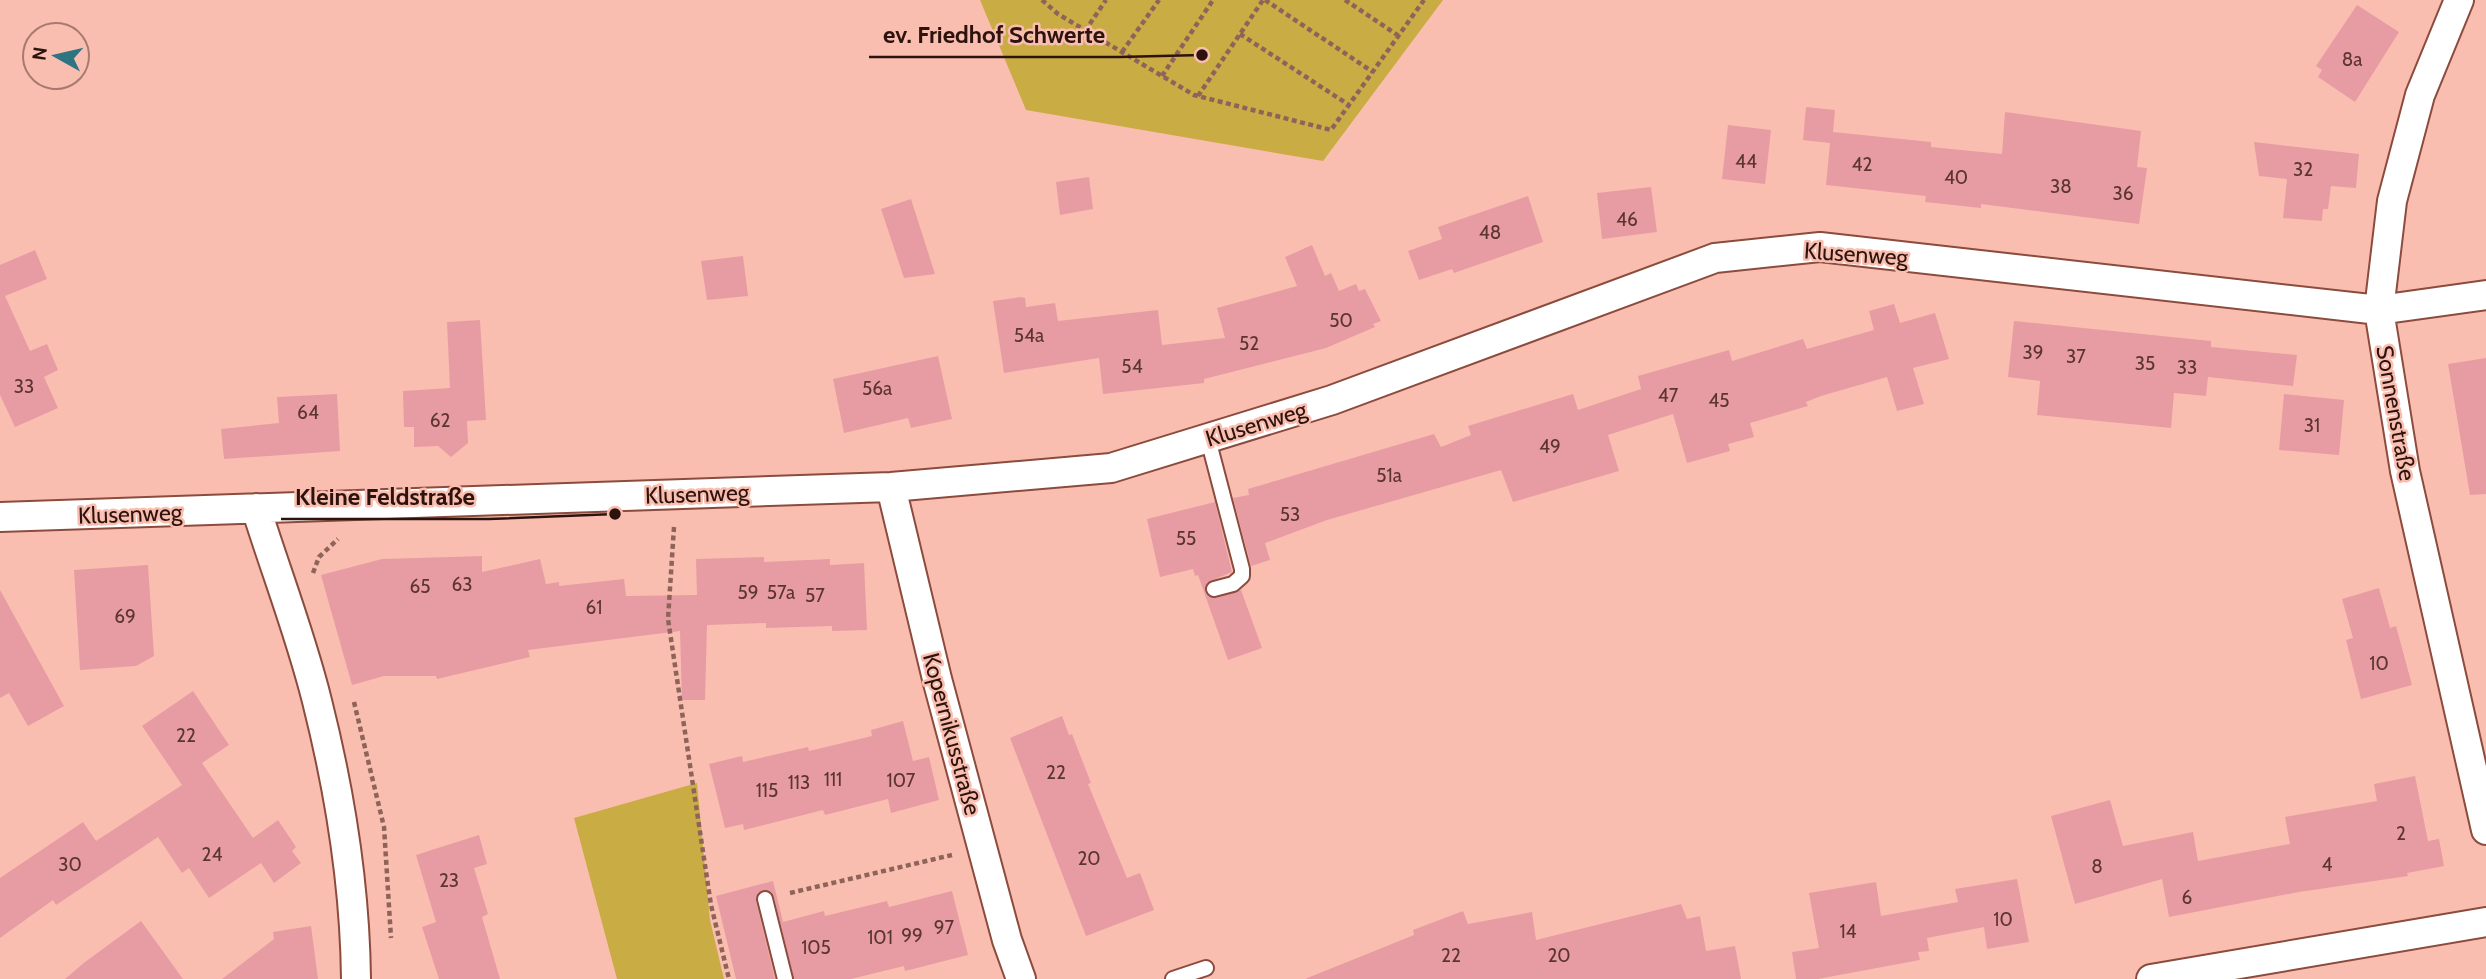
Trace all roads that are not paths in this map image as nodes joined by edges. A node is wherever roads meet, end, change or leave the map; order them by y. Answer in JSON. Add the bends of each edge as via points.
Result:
{"nodes":[{"id":1,"x":2459,"y":0,"type":"edge"},
{"id":2,"x":2486,"y":295,"type":"edge"},
{"id":3,"x":2379,"y":310,"type":"junction"},
{"id":4,"x":1208,"y":439,"type":"junction"},
{"id":5,"x":891,"y":487,"type":"junction"},
{"id":6,"x":258,"y":508,"type":"junction"},
{"id":7,"x":0,"y":517,"type":"edge"},
{"id":8,"x":1214,"y":589,"type":"dead end"},
{"id":9,"x":2486,"y":830,"type":"edge"},
{"id":10,"x":765,"y":899,"type":"road end"},
{"id":11,"x":2486,"y":922,"type":"edge"},
{"id":12,"x":1206,"y":968,"type":"dead end"},
{"id":13,"x":356,"y":979,"type":"edge"},
{"id":14,"x":785,"y":979,"type":"edge"},
{"id":15,"x":1021,"y":979,"type":"edge"},
{"id":16,"x":1174,"y":979,"type":"edge"},
{"id":17,"x":2151,"y":979,"type":"edge"}],
"edges":[{"from":1,"to":3,"type":"street","name":"Sonnenstraße","via":[[2416,108],[2392,201]]},
{"from":2,"to":3,"type":"street","name":"Klusenweg"},
{"from":3,"to":4,"type":"street","name":"Klusenweg","via":[[1820,247],[1715,258],[1332,400]]},
{"from":3,"to":9,"type":"street","name":"Sonnenstraße","via":[[2404,471]]},
{"from":4,"to":5,"type":"street","name":"Klusenweg","via":[[1111,468]]},
{"from":4,"to":8,"type":"lane","via":[[1242,569],[1233,584]]},
{"from":5,"to":6,"type":"street","name":"Klusenweg"},
{"from":5,"to":15,"type":"street","name":"Kopernikusstraße","via":[[982,848]]},
{"from":6,"to":7,"type":"street","name":"Klusenweg"},
{"from":6,"to":13,"type":"street","via":[[317,699],[342,816],[355,925]]},
{"from":10,"to":14,"type":"lane"},
{"from":11,"to":17,"type":"street"},
{"from":12,"to":16,"type":"lane"}]}
